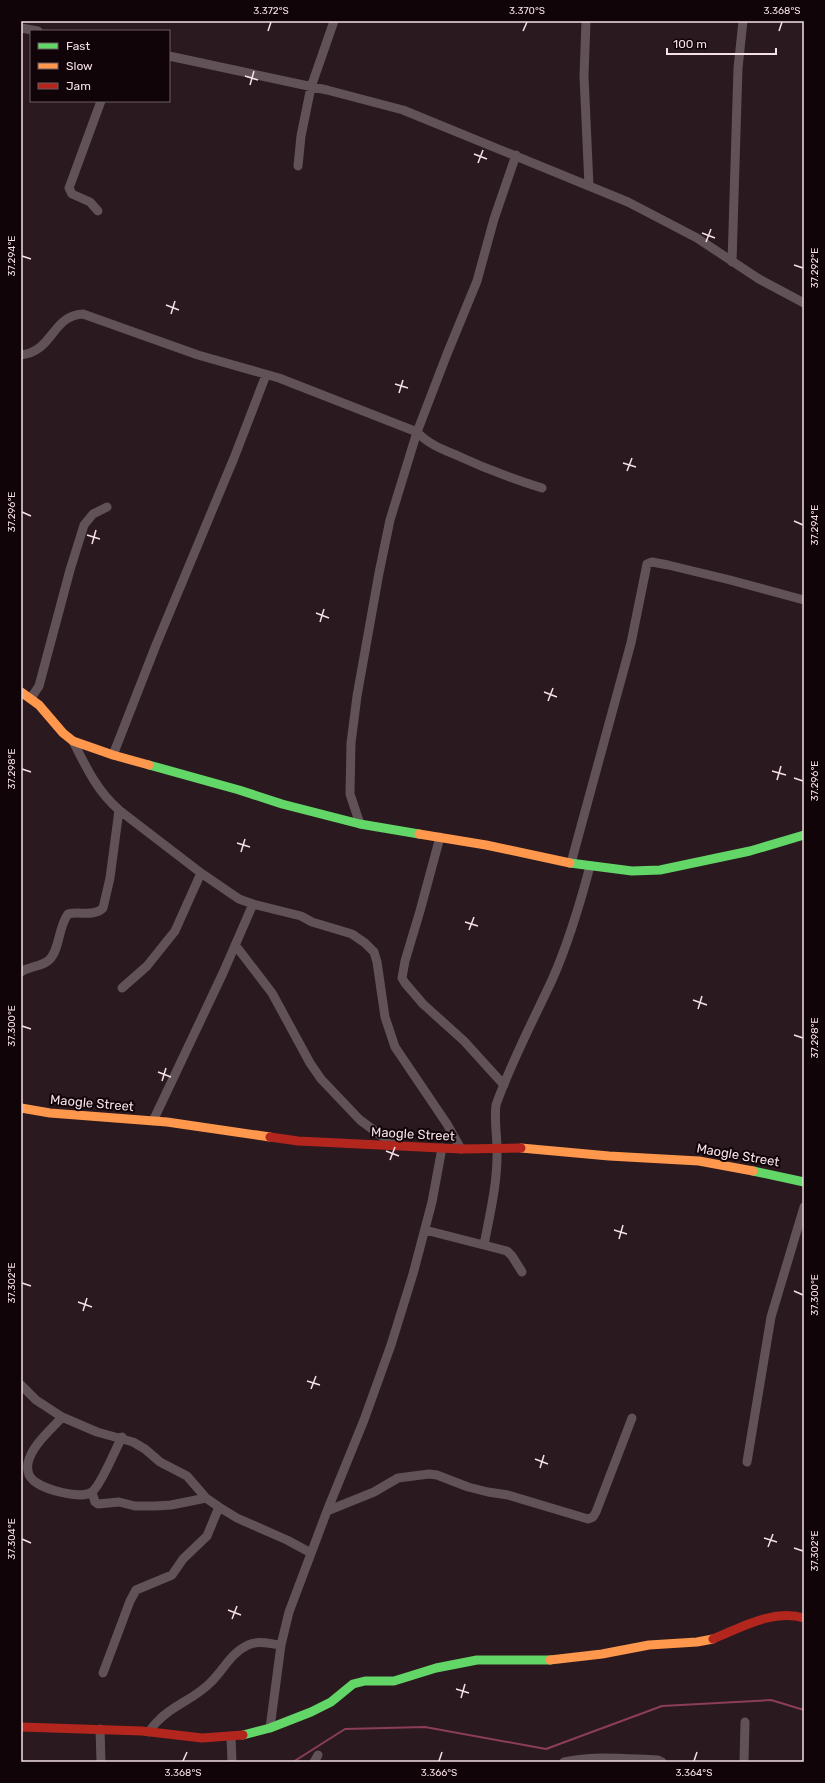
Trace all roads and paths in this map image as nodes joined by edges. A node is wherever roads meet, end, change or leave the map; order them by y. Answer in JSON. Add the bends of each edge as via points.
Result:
{"nodes":[{"id":1,"x":334,"y":21,"type":"edge"},
{"id":2,"x":586,"y":21,"type":"edge"},
{"id":3,"x":743,"y":21,"type":"edge"},
{"id":4,"x":21,"y":28,"type":"edge"},
{"id":5,"x":32,"y":30,"type":"edge"},
{"id":6,"x":170,"y":56,"type":"edge"},
{"id":7,"x":311,"y":87,"type":"junction"},
{"id":8,"x":101,"y":102,"type":"edge"},
{"id":9,"x":516,"y":155,"type":"junction"},
{"id":10,"x":298,"y":166,"type":"dead end"},
{"id":11,"x":589,"y":186,"type":"junction"},
{"id":12,"x":98,"y":210,"type":"dead end"},
{"id":13,"x":732,"y":262,"type":"junction"},
{"id":14,"x":804,"y":303,"type":"edge"},
{"id":15,"x":21,"y":355,"type":"edge"},
{"id":16,"x":266,"y":375,"type":"junction"},
{"id":17,"x":417,"y":432,"type":"junction"},
{"id":18,"x":542,"y":488,"type":"dead end"},
{"id":19,"x":107,"y":507,"type":"dead end"},
{"id":20,"x":804,"y":600,"type":"edge"},
{"id":21,"x":21,"y":692,"type":"edge"},
{"id":22,"x":31,"y":698,"type":"junction"},
{"id":23,"x":73,"y":741,"type":"junction"},
{"id":24,"x":113,"y":755,"type":"junction"},
{"id":25,"x":119,"y":810,"type":"junction"},
{"id":26,"x":360,"y":824,"type":"junction"},
{"id":27,"x":804,"y":835,"type":"edge"},
{"id":28,"x":440,"y":837,"type":"junction"},
{"id":29,"x":571,"y":863,"type":"junction"},
{"id":30,"x":590,"y":866,"type":"junction"},
{"id":31,"x":202,"y":874,"type":"junction"},
{"id":32,"x":253,"y":904,"type":"junction"},
{"id":33,"x":236,"y":946,"type":"junction"},
{"id":34,"x":21,"y":972,"type":"edge"},
{"id":35,"x":122,"y":988,"type":"dead end"},
{"id":36,"x":504,"y":1085,"type":"junction"},
{"id":37,"x":21,"y":1108,"type":"edge"},
{"id":38,"x":153,"y":1121,"type":"junction"},
{"id":39,"x":394,"y":1145,"type":"junction"},
{"id":40,"x":442,"y":1148,"type":"junction"},
{"id":41,"x":461,"y":1149,"type":"junction"},
{"id":42,"x":497,"y":1149,"type":"junction"},
{"id":43,"x":804,"y":1182,"type":"edge"},
{"id":44,"x":804,"y":1206,"type":"edge"},
{"id":45,"x":425,"y":1230,"type":"junction"},
{"id":46,"x":484,"y":1244,"type":"junction"},
{"id":47,"x":522,"y":1272,"type":"dead end"},
{"id":48,"x":21,"y":1385,"type":"edge"},
{"id":49,"x":62,"y":1417,"type":"junction"},
{"id":50,"x":632,"y":1418,"type":"dead end"},
{"id":51,"x":122,"y":1437,"type":"junction"},
{"id":52,"x":747,"y":1462,"type":"dead end"},
{"id":53,"x":92,"y":1492,"type":"junction"},
{"id":54,"x":206,"y":1498,"type":"junction"},
{"id":55,"x":219,"y":1507,"type":"junction"},
{"id":56,"x":327,"y":1511,"type":"junction"},
{"id":57,"x":311,"y":1553,"type":"junction"},
{"id":58,"x":804,"y":1618,"type":"edge"},
{"id":59,"x":281,"y":1645,"type":"junction"},
{"id":60,"x":103,"y":1673,"type":"dead end"},
{"id":61,"x":745,"y":1722,"type":"dead end"},
{"id":62,"x":21,"y":1727,"type":"edge"},
{"id":63,"x":270,"y":1728,"type":"junction"},
{"id":64,"x":100,"y":1729,"type":"junction"},
{"id":65,"x":149,"y":1732,"type":"junction"},
{"id":66,"x":231,"y":1737,"type":"junction"},
{"id":67,"x":101,"y":1762,"type":"edge"},
{"id":68,"x":232,"y":1762,"type":"edge"},
{"id":69,"x":564,"y":1762,"type":"edge"},
{"id":70,"x":662,"y":1762,"type":"edge"},
{"id":71,"x":744,"y":1762,"type":"edge"}],
"edges":[{"from":1,"to":7,"type":"street"},
{"from":2,"to":11,"type":"street","via":[[584,76]]},
{"from":3,"to":13,"type":"street","via":[[738,68]]},
{"from":4,"to":5,"type":"street"},
{"from":6,"to":7,"type":"street"},
{"from":7,"to":9,"type":"street","via":[[403,110]]},
{"from":7,"to":10,"type":"street"},
{"from":8,"to":12,"type":"street","via":[[69,188],[72,194],[90,202]]},
{"from":9,"to":11,"type":"street"},
{"from":9,"to":17,"type":"street","via":[[494,219],[477,282]]},
{"from":11,"to":13,"type":"street","via":[[668,222]]},
{"from":13,"to":14,"type":"street"},
{"from":15,"to":16,"type":"street","via":[[31,354],[41,348],[63,321],[73,315],[83,314],[198,355]]},
{"from":16,"to":17,"type":"street"},
{"from":16,"to":24,"type":"street"},
{"from":17,"to":18,"type":"street","via":[[431,444],[476,464]]},
{"from":17,"to":26,"type":"street","via":[[390,520],[356,696],[351,743],[350,794]]},
{"from":19,"to":22,"type":"street","via":[[93,514],[84,525],[39,686]]},
{"from":20,"to":29,"type":"street","via":[[668,565],[652,562],[647,564],[631,643]]},
{"from":21,"to":22,"type":"street"},
{"from":22,"to":23,"type":"street"},
{"from":23,"to":24,"type":"street"},
{"from":23,"to":25,"type":"street","via":[[96,785],[106,799]]},
{"from":24,"to":26,"type":"street","via":[[301,810]]},
{"from":25,"to":31,"type":"street"},
{"from":25,"to":34,"type":"street","via":[[110,878],[103,908],[96,912],[68,914],[60,929],[53,956],[42,964]]},
{"from":26,"to":28,"type":"street"},
{"from":27,"to":30,"type":"street","via":[[779,844],[660,870],[632,871]]},
{"from":28,"to":29,"type":"street"},
{"from":28,"to":36,"type":"street","via":[[402,978],[423,1004],[464,1041]]},
{"from":29,"to":30,"type":"street"},
{"from":30,"to":36,"type":"street","via":[[552,979]]},
{"from":31,"to":32,"type":"street","via":[[228,892]]},
{"from":31,"to":35,"type":"street","via":[[175,931],[147,966]]},
{"from":32,"to":33,"type":"street"},
{"from":32,"to":41,"type":"street","via":[[300,916],[352,934],[374,952],[385,1017],[395,1047]]},
{"from":33,"to":38,"type":"street"},
{"from":33,"to":39,"type":"street","via":[[272,993],[310,1063],[322,1079],[360,1120]]},
{"from":36,"to":42,"type":"street","via":[[495,1113]]},
{"from":37,"to":38,"type":"street","name":"Maogle Street","via":[[50,1113]]},
{"from":38,"to":39,"type":"street","name":"Maogle Street","via":[[298,1141]]},
{"from":39,"to":40,"type":"street","name":"Maogle Street"},
{"from":40,"to":41,"type":"street","name":"Maogle Street"},
{"from":40,"to":45,"type":"street"},
{"from":41,"to":42,"type":"street","name":"Maogle Street"},
{"from":42,"to":43,"type":"street","name":"Maogle Street","via":[[523,1148],[699,1161]]},
{"from":42,"to":46,"type":"street","via":[[495,1184]]},
{"from":44,"to":52,"type":"street","via":[[771,1317]]},
{"from":45,"to":46,"type":"street"},
{"from":45,"to":56,"type":"street","via":[[372,1398]]},
{"from":46,"to":47,"type":"street","via":[[507,1251]]},
{"from":48,"to":49,"type":"street","via":[[36,1400]]},
{"from":49,"to":51,"type":"street","via":[[97,1432]]},
{"from":49,"to":53,"type":"street","via":[[33,1451],[28,1462],[28,1473],[34,1481],[63,1493]]},
{"from":50,"to":56,"type":"street","via":[[596,1512],[588,1519],[429,1474],[398,1478],[374,1492]]},
{"from":51,"to":53,"type":"street"},
{"from":51,"to":54,"type":"street","via":[[187,1476]]},
{"from":53,"to":54,"type":"street","via":[[98,1504],[119,1502],[144,1507]]},
{"from":54,"to":55,"type":"street"},
{"from":55,"to":57,"type":"street"},
{"from":55,"to":60,"type":"street","via":[[207,1536],[183,1559],[172,1575],[136,1590]]},
{"from":56,"to":57,"type":"street"},
{"from":57,"to":59,"type":"street","via":[[289,1612]]},
{"from":58,"to":63,"type":"street","via":[[771,1617],[713,1639],[697,1642],[649,1645],[542,1661],[487,1659],[436,1668],[394,1681],[364,1681],[353,1684],[331,1702]]},
{"from":59,"to":63,"type":"street"},
{"from":59,"to":65,"type":"street","via":[[256,1643],[238,1650],[211,1682],[194,1697],[165,1714]]},
{"from":61,"to":71,"type":"street"},
{"from":62,"to":64,"type":"street"},
{"from":63,"to":66,"type":"street"},
{"from":64,"to":65,"type":"street"},
{"from":64,"to":67,"type":"street"},
{"from":65,"to":66,"type":"street","via":[[202,1738]]},
{"from":66,"to":68,"type":"street"},
{"from":69,"to":70,"type":"street","via":[[591,1758]]}]}
